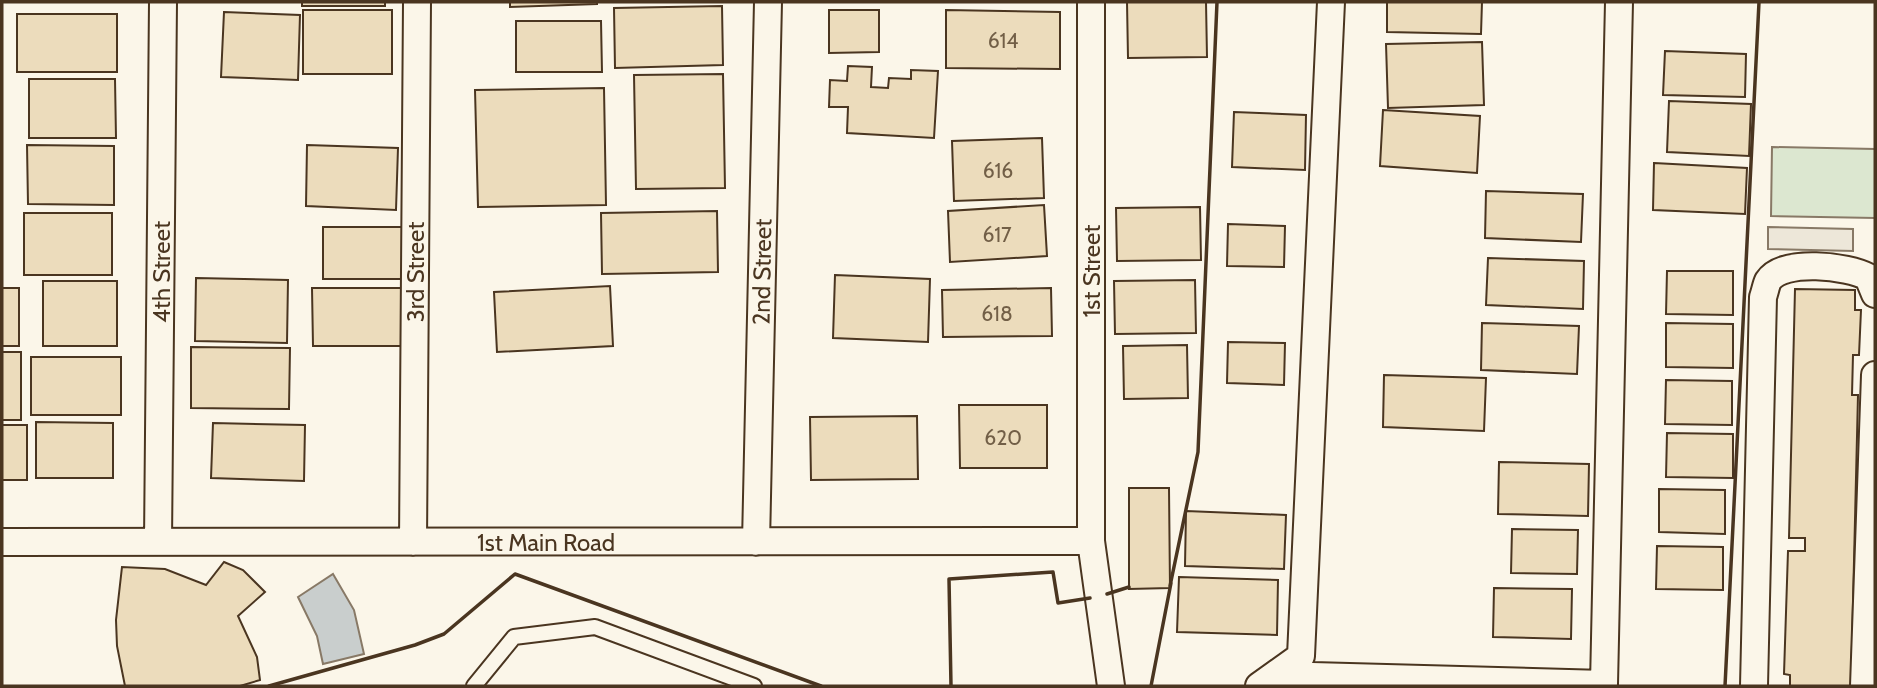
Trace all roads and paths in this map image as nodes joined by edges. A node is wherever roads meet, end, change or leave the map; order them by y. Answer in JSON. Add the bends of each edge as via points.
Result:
{"nodes":[{"id":1,"x":163,"y":2,"type":"edge"},
{"id":2,"x":417,"y":2,"type":"edge"},
{"id":3,"x":768,"y":2,"type":"edge"},
{"id":4,"x":1091,"y":2,"type":"edge"},
{"id":5,"x":1331,"y":2,"type":"edge"},
{"id":6,"x":1619,"y":2,"type":"edge"},
{"id":7,"x":1875,"y":294,"type":"edge"},
{"id":8,"x":1875,"y":375,"type":"edge"},
{"id":9,"x":1875,"y":413,"type":"edge"},
{"id":10,"x":1091,"y":541,"type":"junction"},
{"id":11,"x":2,"y":542,"type":"edge"},
{"id":12,"x":158,"y":542,"type":"junction"},
{"id":13,"x":413,"y":542,"type":"junction"},
{"id":14,"x":756,"y":542,"type":"junction"},
{"id":15,"x":1267,"y":681,"type":"edge"},
{"id":16,"x":474,"y":686,"type":"edge"},
{"id":17,"x":754,"y":686,"type":"edge"},
{"id":18,"x":1111,"y":686,"type":"edge"},
{"id":19,"x":1754,"y":686,"type":"edge"},
{"id":20,"x":1864,"y":686,"type":"edge"}],
"edges":[{"from":1,"to":12,"type":"street","name":"4th Street"},
{"from":2,"to":13,"type":"street","name":"3rd Street"},
{"from":3,"to":14,"type":"street","name":"2nd Street"},
{"from":4,"to":10,"type":"street","name":"1st Street"},
{"from":5,"to":15,"type":"street","via":[[1301,656]]},
{"from":6,"to":15,"type":"street","via":[[1604,684]]},
{"from":7,"to":19,"type":"street","via":[[1868,277],[1853,268],[1788,267],[1769,279],[1763,296]]},
{"from":8,"to":9,"type":"street"},
{"from":9,"to":20,"type":"street"},
{"from":10,"to":14,"type":"street","name":"1st Main Road"},
{"from":10,"to":18,"type":"street","name":"1st Street"},
{"from":11,"to":12,"type":"street","name":"1st Main Road"},
{"from":12,"to":13,"type":"street","name":"1st Main Road"},
{"from":13,"to":14,"type":"street","name":"1st Main Road"},
{"from":16,"to":17,"type":"lane","via":[[514,636],[595,627]]}]}
